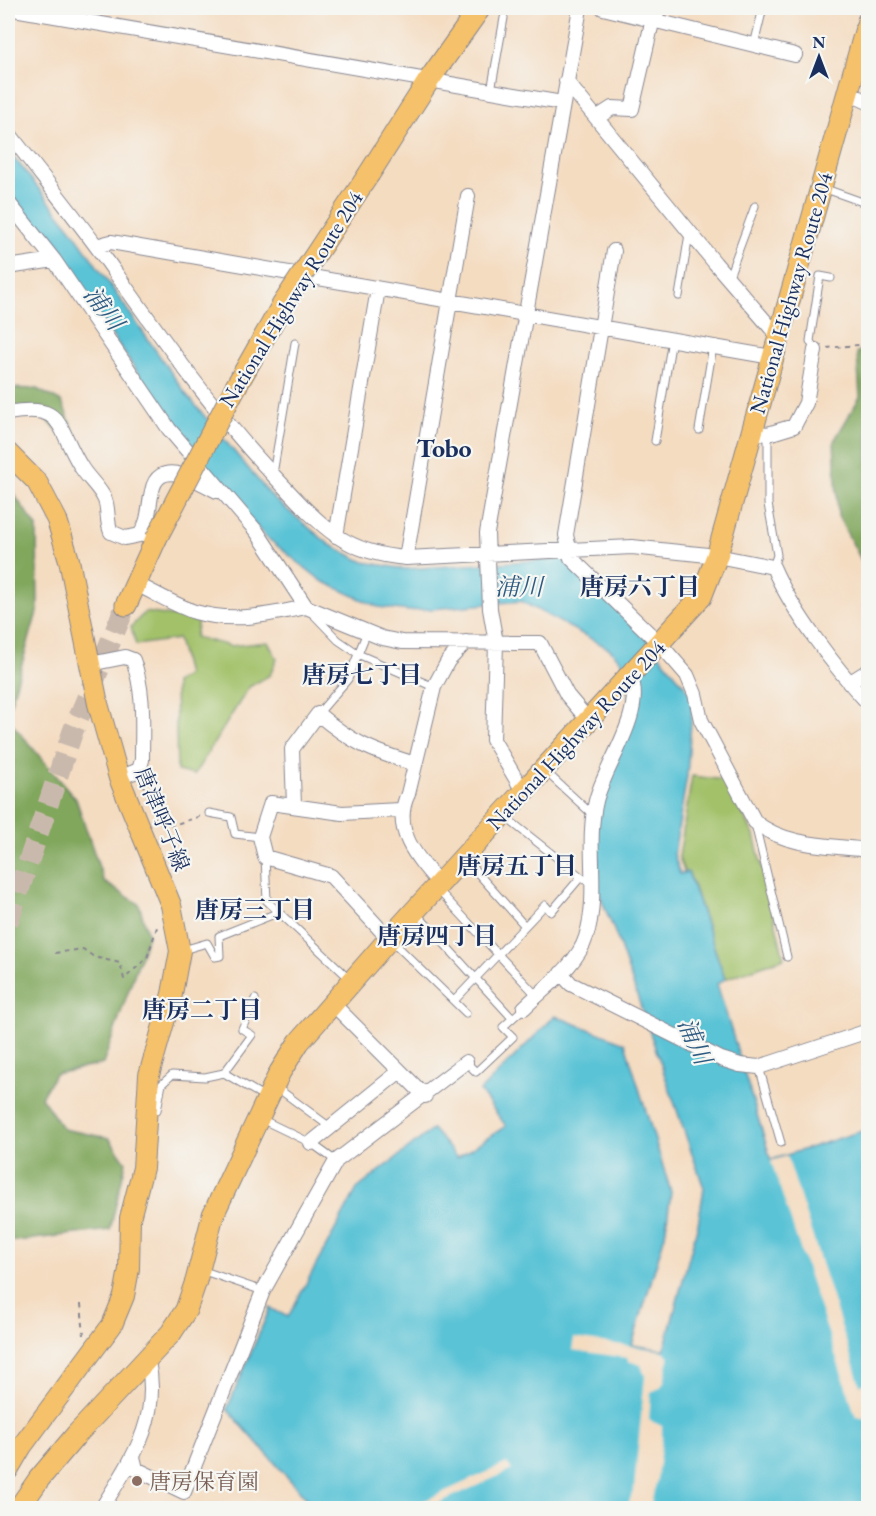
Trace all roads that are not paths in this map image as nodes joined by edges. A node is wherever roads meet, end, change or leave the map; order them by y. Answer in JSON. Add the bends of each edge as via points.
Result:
{"nodes":[{"id":1,"x":8,"y":8,"type":"edge"},
{"id":2,"x":480,"y":8,"type":"edge"},
{"id":3,"x":580,"y":8,"type":"edge"},
{"id":4,"x":603,"y":8,"type":"edge"},
{"id":5,"x":763,"y":8,"type":"edge"},
{"id":6,"x":657,"y":14,"type":"edge"},
{"id":7,"x":504,"y":18,"type":"dead end"},
{"id":8,"x":868,"y":21,"type":"edge"},
{"id":9,"x":754,"y":45,"type":"junction"},
{"id":10,"x":795,"y":55,"type":"dead end"},
{"id":11,"x":429,"y":80,"type":"junction"},
{"id":12,"x":566,"y":81,"type":"junction"},
{"id":13,"x":491,"y":91,"type":"junction"},
{"id":14,"x":848,"y":93,"type":"junction"},
{"id":15,"x":868,"y":102,"type":"edge"},
{"id":16,"x":562,"y":103,"type":"junction"},
{"id":17,"x":598,"y":117,"type":"junction"},
{"id":18,"x":8,"y":132,"type":"edge"},
{"id":19,"x":821,"y":188,"type":"junction"},
{"id":20,"x":468,"y":196,"type":"dead end"},
{"id":21,"x":8,"y":202,"type":"edge"},
{"id":22,"x":868,"y":204,"type":"edge"},
{"id":23,"x":755,"y":206,"type":"dead end"},
{"id":24,"x":689,"y":231,"type":"junction"},
{"id":25,"x":96,"y":246,"type":"junction"},
{"id":26,"x":614,"y":250,"type":"dead end"},
{"id":27,"x":54,"y":261,"type":"junction"},
{"id":28,"x":8,"y":267,"type":"edge"},
{"id":29,"x":831,"y":278,"type":"dead end"},
{"id":30,"x":728,"y":279,"type":"junction"},
{"id":31,"x":378,"y":288,"type":"junction"},
{"id":32,"x":679,"y":296,"type":"dead end"},
{"id":33,"x":449,"y":301,"type":"junction"},
{"id":34,"x":525,"y":314,"type":"junction"},
{"id":35,"x":601,"y":327,"type":"junction"},
{"id":36,"x":778,"y":336,"type":"junction"},
{"id":37,"x":672,"y":339,"type":"junction"},
{"id":38,"x":295,"y":343,"type":"dead end"},
{"id":39,"x":713,"y":346,"type":"junction"},
{"id":40,"x":815,"y":350,"type":"joint"},
{"id":41,"x":772,"y":357,"type":"junction"},
{"id":42,"x":8,"y":413,"type":"edge"},
{"id":43,"x":699,"y":430,"type":"dead end"},
{"id":44,"x":760,"y":433,"type":"junction"},
{"id":45,"x":655,"y":441,"type":"dead end"},
{"id":46,"x":8,"y":453,"type":"edge"},
{"id":47,"x":273,"y":475,"type":"junction"},
{"id":48,"x":222,"y":494,"type":"junction"},
{"id":49,"x":336,"y":536,"type":"junction"},
{"id":50,"x":567,"y":548,"type":"junction"},
{"id":51,"x":486,"y":552,"type":"junction"},
{"id":52,"x":717,"y":556,"type":"junction"},
{"id":53,"x":406,"y":558,"type":"junction"},
{"id":54,"x":773,"y":567,"type":"junction"},
{"id":55,"x":136,"y":584,"type":"junction"},
{"id":56,"x":126,"y":605,"type":"tunnel mouth"},
{"id":57,"x":306,"y":607,"type":"junction"},
{"id":58,"x":367,"y":632,"type":"junction"},
{"id":59,"x":466,"y":642,"type":"junction"},
{"id":60,"x":496,"y":644,"type":"junction"},
{"id":61,"x":660,"y":644,"type":"junction"},
{"id":62,"x":360,"y":655,"type":"junction"},
{"id":63,"x":90,"y":664,"type":"junction"},
{"id":64,"x":868,"y":671,"type":"edge"},
{"id":65,"x":630,"y":676,"type":"junction"},
{"id":66,"x":849,"y":683,"type":"junction"},
{"id":67,"x":434,"y":687,"type":"junction"},
{"id":68,"x":868,"y":703,"type":"edge"},
{"id":69,"x":318,"y":714,"type":"junction"},
{"id":70,"x":589,"y":721,"type":"junction"},
{"id":71,"x":415,"y":764,"type":"junction"},
{"id":72,"x":544,"y":769,"type":"junction"},
{"id":73,"x":119,"y":778,"type":"junction"},
{"id":74,"x":523,"y":791,"type":"junction"},
{"id":75,"x":294,"y":805,"type":"junction"},
{"id":76,"x":400,"y":810,"type":"junction"},
{"id":77,"x":209,"y":813,"type":"road end"},
{"id":78,"x":502,"y":814,"type":"junction"},
{"id":79,"x":594,"y":816,"type":"junction"},
{"id":80,"x":754,"y":822,"type":"junction"},
{"id":81,"x":260,"y":837,"type":"junction"},
{"id":82,"x":868,"y":850,"type":"edge"},
{"id":83,"x":265,"y":857,"type":"junction"},
{"id":84,"x":464,"y":857,"type":"junction"},
{"id":85,"x":587,"y":881,"type":"junction"},
{"id":86,"x":440,"y":883,"type":"junction"},
{"id":87,"x":414,"y":911,"type":"junction"},
{"id":88,"x":277,"y":913,"type":"junction"},
{"id":89,"x":525,"y":926,"type":"junction"},
{"id":90,"x":389,"y":939,"type":"junction"},
{"id":91,"x":180,"y":951,"type":"junction"},
{"id":92,"x":498,"y":954,"type":"junction"},
{"id":93,"x":787,"y":957,"type":"dead end"},
{"id":94,"x":561,"y":973,"type":"junction"},
{"id":95,"x":475,"y":978,"type":"junction"},
{"id":96,"x":353,"y":981,"type":"junction"},
{"id":97,"x":537,"y":996,"type":"junction"},
{"id":98,"x":255,"y":999,"type":"dead end"},
{"id":99,"x":453,"y":1001,"type":"junction"},
{"id":100,"x":333,"y":1004,"type":"junction"},
{"id":101,"x":524,"y":1008,"type":"joint"},
{"id":102,"x":466,"y":1013,"type":"dead end"},
{"id":103,"x":512,"y":1018,"type":"junction"},
{"id":104,"x":868,"y":1031,"type":"edge"},
{"id":105,"x":466,"y":1062,"type":"joint"},
{"id":106,"x":759,"y":1067,"type":"junction"},
{"id":107,"x":400,"y":1071,"type":"junction"},
{"id":108,"x":224,"y":1072,"type":"junction"},
{"id":109,"x":425,"y":1096,"type":"junction"},
{"id":110,"x":267,"y":1101,"type":"junction"},
{"id":111,"x":147,"y":1113,"type":"junction"},
{"id":112,"x":330,"y":1127,"type":"junction"},
{"id":113,"x":311,"y":1143,"type":"junction"},
{"id":114,"x":782,"y":1143,"type":"dead end"},
{"id":115,"x":336,"y":1161,"type":"junction"},
{"id":116,"x":199,"y":1269,"type":"junction"},
{"id":117,"x":263,"y":1291,"type":"junction"},
{"id":118,"x":148,"y":1361,"type":"junction"},
{"id":119,"x":133,"y":1457,"type":"junction"},
{"id":120,"x":8,"y":1470,"type":"edge"},
{"id":121,"x":19,"y":1509,"type":"edge"},
{"id":122,"x":102,"y":1509,"type":"edge"}],
"edges":[{"from":1,"to":11,"type":"street"},
{"from":2,"to":11,"type":"highway","name":"National Highway Route 204"},
{"from":3,"to":12,"type":"street"},
{"from":4,"to":6,"type":"street"},
{"from":5,"to":9,"type":"lane"},
{"from":6,"to":9,"type":"street"},
{"from":6,"to":17,"type":"street","via":[[632,109],[612,108]]},
{"from":7,"to":13,"type":"lane"},
{"from":8,"to":14,"type":"highway","name":"National Highway Route 204"},
{"from":9,"to":10,"type":"street"},
{"from":11,"to":13,"type":"street"},
{"from":11,"to":55,"type":"highway","name":"National Highway Route 204","bridge":true,"via":[[283,304],[234,390]]},
{"from":12,"to":16,"type":"street"},
{"from":12,"to":17,"type":"street"},
{"from":13,"to":16,"type":"street"},
{"from":14,"to":15,"type":"street"},
{"from":14,"to":19,"type":"highway","name":"National Highway Route 204"},
{"from":16,"to":34,"type":"street"},
{"from":17,"to":24,"type":"street"},
{"from":18,"to":25,"type":"street"},
{"from":19,"to":22,"type":"lane"},
{"from":19,"to":36,"type":"highway","name":"National Highway Route 204"},
{"from":20,"to":33,"type":"street"},
{"from":21,"to":27,"type":"street"},
{"from":23,"to":30,"type":"lane"},
{"from":24,"to":30,"type":"street"},
{"from":24,"to":32,"type":"lane"},
{"from":25,"to":31,"type":"street","via":[[111,242]]},
{"from":25,"to":47,"type":"street","via":[[194,384]]},
{"from":26,"to":35,"type":"street"},
{"from":27,"to":28,"type":"street"},
{"from":27,"to":48,"type":"street","via":[[169,429]]},
{"from":29,"to":40,"type":"lane","via":[[820,276],[810,341]]},
{"from":30,"to":36,"type":"street"},
{"from":31,"to":33,"type":"street"},
{"from":31,"to":49,"type":"street"},
{"from":33,"to":34,"type":"street"},
{"from":33,"to":53,"type":"street"},
{"from":34,"to":35,"type":"street"},
{"from":34,"to":51,"type":"street"},
{"from":35,"to":37,"type":"street"},
{"from":35,"to":50,"type":"street"},
{"from":36,"to":41,"type":"highway","name":"National Highway Route 204"},
{"from":37,"to":39,"type":"street"},
{"from":37,"to":45,"type":"lane"},
{"from":38,"to":47,"type":"lane"},
{"from":39,"to":41,"type":"street"},
{"from":39,"to":43,"type":"lane"},
{"from":40,"to":44,"type":"street","via":[[806,403],[794,426]]},
{"from":41,"to":44,"type":"highway","name":"National Highway Route 204"},
{"from":42,"to":48,"type":"street","via":[[40,410],[60,424],[80,466],[105,500],[111,532],[125,538],[140,535],[148,522],[152,488],[162,476],[178,472]]},
{"from":44,"to":52,"type":"highway","name":"National Highway Route 204"},
{"from":44,"to":54,"type":"lane","via":[[777,555]]},
{"from":46,"to":63,"type":"main road","name":"唐津呼子線","via":[[37,482],[57,520]]},
{"from":47,"to":49,"type":"street"},
{"from":48,"to":57,"type":"street","via":[[257,532]]},
{"from":49,"to":53,"type":"street","via":[[357,548]]},
{"from":50,"to":51,"type":"street"},
{"from":50,"to":52,"type":"street","via":[[632,547]]},
{"from":50,"to":61,"type":"street","via":[[571,558]]},
{"from":51,"to":53,"type":"street"},
{"from":51,"to":60,"type":"street"},
{"from":52,"to":54,"type":"street"},
{"from":52,"to":61,"type":"highway","name":"National Highway Route 204","via":[[701,597]]},
{"from":54,"to":66,"type":"street"},
{"from":55,"to":56,"type":"highway","name":"National Highway Route 204"},
{"from":55,"to":57,"type":"street","via":[[193,611],[219,617],[260,617]]},
{"from":57,"to":58,"type":"street"},
{"from":57,"to":62,"type":"lane","via":[[338,640]]},
{"from":58,"to":59,"type":"street","via":[[402,642]]},
{"from":58,"to":62,"type":"lane"},
{"from":59,"to":60,"type":"street"},
{"from":59,"to":67,"type":"street","via":[[448,661]]},
{"from":60,"to":70,"type":"street","via":[[540,643],[567,694]]},
{"from":60,"to":74,"type":"street","via":[[493,740]]},
{"from":61,"to":65,"type":"highway","name":"National Highway Route 204"},
{"from":61,"to":80,"type":"street","via":[[687,675],[700,720]]},
{"from":62,"to":67,"type":"lane"},
{"from":62,"to":69,"type":"lane","via":[[348,679]]},
{"from":63,"to":73,"type":"main road","name":"唐津呼子線"},
{"from":63,"to":73,"type":"street","via":[[125,657],[133,660],[142,695],[142,760],[139,770]]},
{"from":64,"to":66,"type":"street"},
{"from":65,"to":70,"type":"highway","name":"National Highway Route 204"},
{"from":65,"to":79,"type":"street","via":[[634,683],[630,718],[596,800]]},
{"from":66,"to":68,"type":"street"},
{"from":67,"to":71,"type":"street"},
{"from":69,"to":71,"type":"street","via":[[344,736],[368,749]]},
{"from":69,"to":75,"type":"street","via":[[292,749]]},
{"from":70,"to":72,"type":"highway","name":"National Highway Route 204"},
{"from":71,"to":76,"type":"street"},
{"from":72,"to":74,"type":"highway","name":"National Highway Route 204"},
{"from":72,"to":79,"type":"lane"},
{"from":73,"to":91,"type":"main road","name":"唐津呼子線","via":[[171,905]]},
{"from":74,"to":78,"type":"highway","name":"National Highway Route 204"},
{"from":75,"to":76,"type":"street","via":[[342,813]]},
{"from":75,"to":81,"type":"street","via":[[271,803]]},
{"from":76,"to":86,"type":"street","via":[[406,838]]},
{"from":77,"to":81,"type":"lane","via":[[231,817],[235,834]]},
{"from":78,"to":84,"type":"highway","name":"National Highway Route 204"},
{"from":78,"to":85,"type":"lane"},
{"from":79,"to":85,"type":"street"},
{"from":80,"to":82,"type":"street","via":[[789,841]]},
{"from":80,"to":93,"type":"lane"},
{"from":81,"to":83,"type":"street"},
{"from":83,"to":88,"type":"lane","via":[[267,901]]},
{"from":83,"to":90,"type":"street","via":[[331,876]]},
{"from":84,"to":86,"type":"highway","name":"National Highway Route 204"},
{"from":84,"to":89,"type":"lane"},
{"from":85,"to":89,"type":"lane","via":[[551,912],[544,905]]},
{"from":85,"to":94,"type":"street","via":[[592,911],[586,937],[578,956]]},
{"from":86,"to":87,"type":"highway","name":"National Highway Route 204"},
{"from":86,"to":92,"type":"lane","via":[[441,893]]},
{"from":87,"to":90,"type":"highway","name":"National Highway Route 204"},
{"from":87,"to":95,"type":"lane"},
{"from":88,"to":91,"type":"lane","via":[[219,936],[220,956],[215,957],[207,943]]},
{"from":88,"to":96,"type":"lane"},
{"from":89,"to":92,"type":"lane"},
{"from":90,"to":96,"type":"highway","name":"National Highway Route 204"},
{"from":90,"to":99,"type":"lane"},
{"from":91,"to":111,"type":"main road","name":"唐津呼子線","via":[[149,1075]]},
{"from":92,"to":95,"type":"lane"},
{"from":92,"to":97,"type":"lane"},
{"from":94,"to":97,"type":"street"},
{"from":94,"to":106,"type":"street","via":[[571,984],[721,1059]]},
{"from":95,"to":99,"type":"lane"},
{"from":95,"to":103,"type":"lane"},
{"from":96,"to":100,"type":"highway","name":"National Highway Route 204"},
{"from":97,"to":101,"type":"street"},
{"from":98,"to":108,"type":"lane","via":[[242,1029],[252,1035]]},
{"from":99,"to":102,"type":"lane"},
{"from":100,"to":107,"type":"street"},
{"from":100,"to":110,"type":"highway","name":"National Highway Route 204","via":[[287,1058]]},
{"from":101,"to":103,"type":"lane"},
{"from":103,"to":105,"type":"lane","via":[[503,1027],[513,1037],[476,1072]]},
{"from":104,"to":106,"type":"street"},
{"from":105,"to":109,"type":"street"},
{"from":106,"to":114,"type":"lane"},
{"from":107,"to":109,"type":"street"},
{"from":107,"to":112,"type":"street"},
{"from":108,"to":110,"type":"lane"},
{"from":108,"to":111,"type":"lane","via":[[205,1077],[172,1075],[162,1084],[157,1110]]},
{"from":109,"to":115,"type":"street"},
{"from":110,"to":112,"type":"lane"},
{"from":110,"to":113,"type":"lane"},
{"from":110,"to":116,"type":"highway","name":"National Highway Route 204","via":[[213,1215]]},
{"from":111,"to":120,"type":"main road","name":"唐津呼子線","via":[[143,1168],[130,1218],[124,1296],[112,1325]]},
{"from":112,"to":113,"type":"street"},
{"from":113,"to":115,"type":"lane"},
{"from":115,"to":117,"type":"street"},
{"from":116,"to":117,"type":"lane"},
{"from":116,"to":118,"type":"highway","name":"National Highway Route 204","via":[[186,1310]]},
{"from":117,"to":119,"type":"street","via":[[184,1492],[136,1469]]},
{"from":118,"to":119,"type":"street","via":[[151,1376],[146,1430]]},
{"from":118,"to":121,"type":"highway","name":"National Highway Route 204","via":[[77,1434]]},
{"from":119,"to":122,"type":"street"}]}
